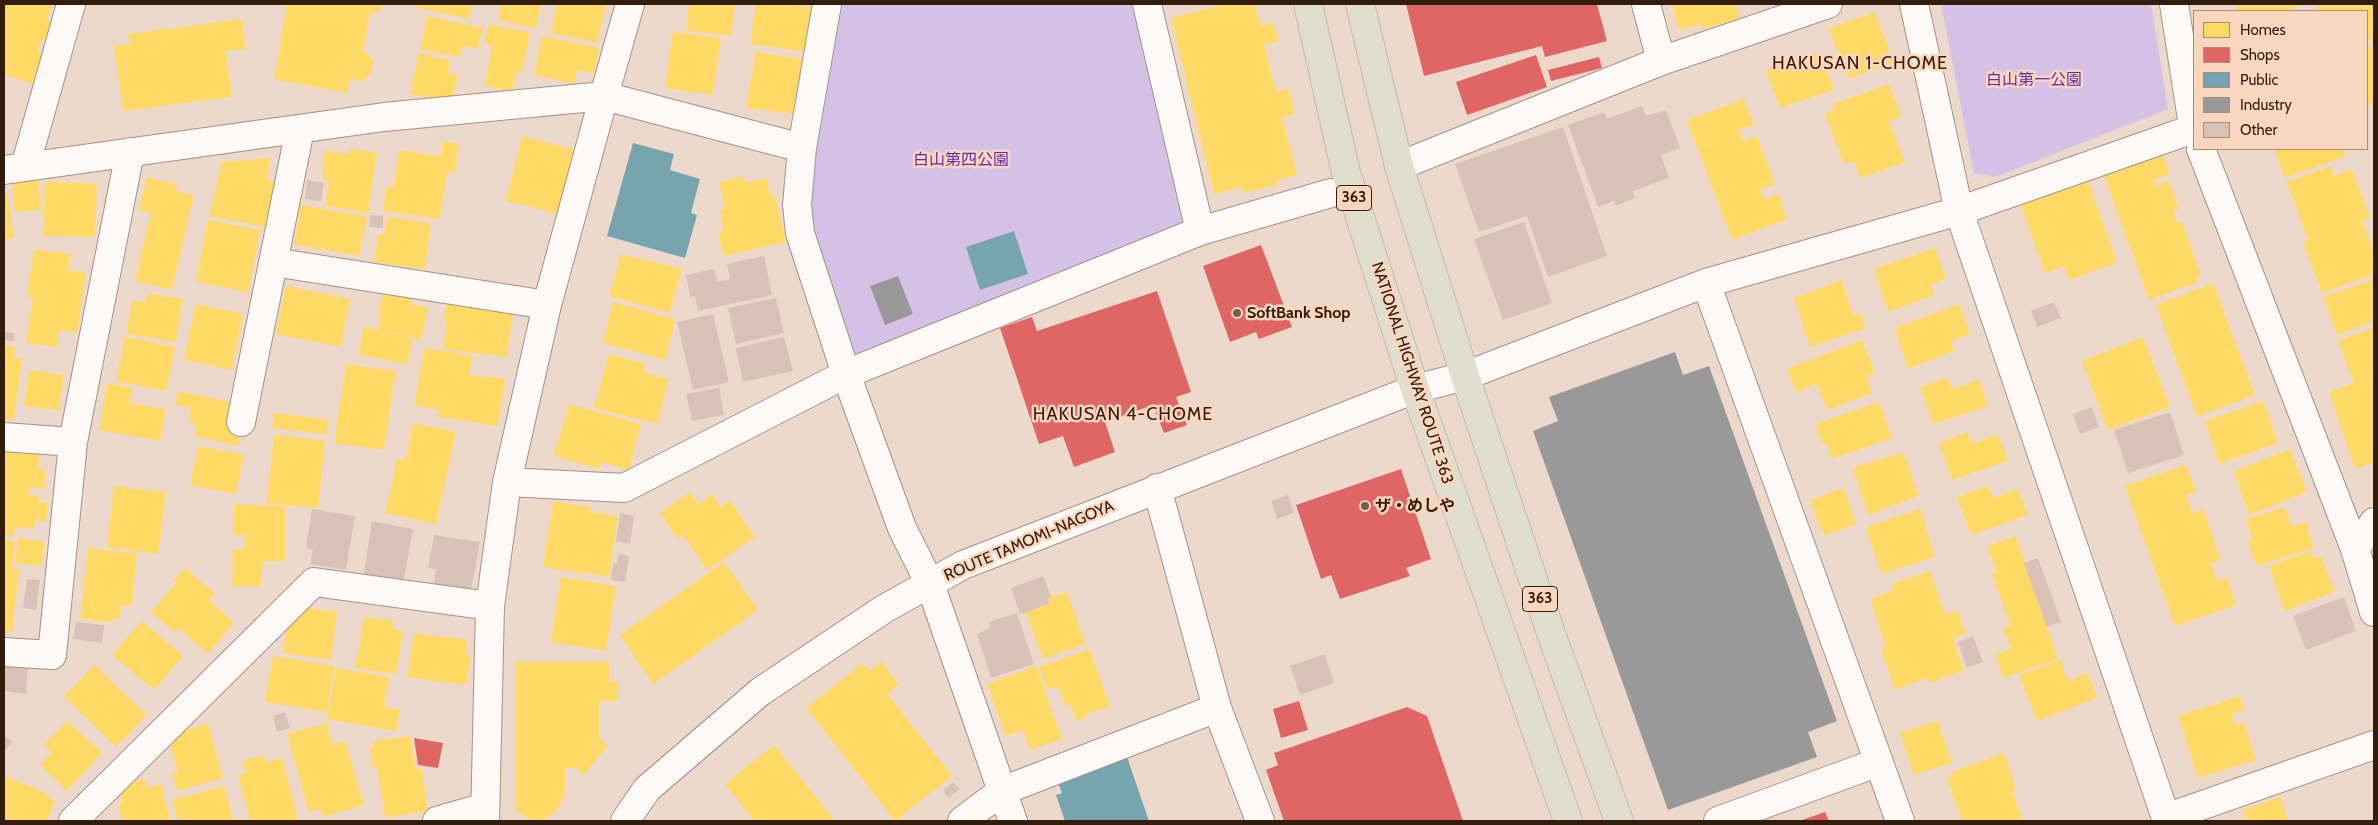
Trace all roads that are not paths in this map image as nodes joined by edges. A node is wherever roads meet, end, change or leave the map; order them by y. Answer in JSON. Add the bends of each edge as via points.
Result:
{"nodes":[{"id":1,"x":71,"y":4,"type":"edge"},
{"id":2,"x":630,"y":4,"type":"edge"},
{"id":3,"x":827,"y":4,"type":"edge"},
{"id":4,"x":1147,"y":4,"type":"edge"},
{"id":5,"x":1308,"y":4,"type":"edge"},
{"id":6,"x":1360,"y":4,"type":"edge"},
{"id":7,"x":1646,"y":4,"type":"edge"},
{"id":8,"x":1828,"y":4,"type":"edge"},
{"id":9,"x":1914,"y":4,"type":"edge"},
{"id":10,"x":2174,"y":4,"type":"edge"},
{"id":11,"x":1661,"y":61,"type":"junction"},
{"id":12,"x":604,"y":96,"type":"junction"},
{"id":13,"x":2193,"y":119,"type":"edge"},
{"id":14,"x":300,"y":129,"type":"junction"},
{"id":15,"x":2193,"y":138,"type":"edge"},
{"id":16,"x":802,"y":148,"type":"junction"},
{"id":17,"x":2201,"y":150,"type":"edge"},
{"id":18,"x":130,"y":152,"type":"junction"},
{"id":19,"x":1399,"y":166,"type":"junction"},
{"id":20,"x":14,"y":168,"type":"edge"},
{"id":21,"x":1331,"y":193,"type":"dead end"},
{"id":22,"x":1959,"y":211,"type":"junction"},
{"id":23,"x":1200,"y":231,"type":"junction"},
{"id":24,"x":273,"y":262,"type":"junction"},
{"id":25,"x":1706,"y":284,"type":"junction"},
{"id":26,"x":547,"y":305,"type":"junction"},
{"id":27,"x":846,"y":374,"type":"junction"},
{"id":28,"x":1465,"y":376,"type":"junction"},
{"id":29,"x":1415,"y":389,"type":"junction"},
{"id":30,"x":240,"y":422,"type":"dead end"},
{"id":31,"x":4,"y":437,"type":"edge"},
{"id":32,"x":73,"y":442,"type":"junction"},
{"id":33,"x":507,"y":482,"type":"junction"},
{"id":34,"x":1157,"y":488,"type":"junction"},
{"id":35,"x":2374,"y":522,"type":"edge"},
{"id":36,"x":2355,"y":549,"type":"junction"},
{"id":37,"x":930,"y":584,"type":"junction"},
{"id":38,"x":490,"y":606,"type":"junction"},
{"id":39,"x":2374,"y":612,"type":"edge"},
{"id":40,"x":4,"y":652,"type":"edge"},
{"id":41,"x":1218,"y":708,"type":"junction"},
{"id":42,"x":2374,"y":745,"type":"edge"},
{"id":43,"x":1879,"y":762,"type":"junction"},
{"id":44,"x":1002,"y":791,"type":"junction"},
{"id":45,"x":485,"y":814,"type":"edge"},
{"id":46,"x":2166,"y":820,"type":"edge"},
{"id":47,"x":73,"y":821,"type":"edge"},
{"id":48,"x":437,"y":821,"type":"edge"},
{"id":49,"x":625,"y":821,"type":"edge"},
{"id":50,"x":962,"y":821,"type":"edge"},
{"id":51,"x":1013,"y":821,"type":"edge"},
{"id":52,"x":1260,"y":821,"type":"edge"},
{"id":53,"x":1568,"y":821,"type":"edge"},
{"id":54,"x":1618,"y":821,"type":"edge"},
{"id":55,"x":1718,"y":821,"type":"edge"},
{"id":56,"x":1900,"y":821,"type":"edge"}],
"edges":[{"from":1,"to":20,"type":"street"},
{"from":2,"to":12,"type":"street"},
{"from":3,"to":16,"type":"street"},
{"from":4,"to":23,"type":"street"},
{"from":5,"to":29,"type":"highway","name":"NATIONAL HIGHWAY ROUTE 363","number":"363","via":[[1346,173]]},
{"from":6,"to":19,"type":"highway","number":"363"},
{"from":7,"to":11,"type":"street"},
{"from":8,"to":11,"type":"street"},
{"from":9,"to":22,"type":"street"},
{"from":10,"to":13,"type":"street"},
{"from":11,"to":19,"type":"street"},
{"from":12,"to":14,"type":"street"},
{"from":12,"to":16,"type":"street"},
{"from":12,"to":26,"type":"street"},
{"from":14,"to":18,"type":"street"},
{"from":14,"to":24,"type":"street"},
{"from":15,"to":22,"type":"street","name":"ROUTE TAMOMI-NAGOYA"},
{"from":16,"to":27,"type":"street","via":[[796,205],[800,234]]},
{"from":17,"to":36,"type":"street"},
{"from":18,"to":20,"type":"street"},
{"from":18,"to":32,"type":"street"},
{"from":19,"to":28,"type":"highway","number":"363"},
{"from":21,"to":23,"type":"street"},
{"from":22,"to":25,"type":"street","name":"ROUTE TAMOMI-NAGOYA"},
{"from":22,"to":46,"type":"street"},
{"from":23,"to":27,"type":"street"},
{"from":24,"to":26,"type":"street"},
{"from":24,"to":30,"type":"street"},
{"from":25,"to":28,"type":"street","name":"ROUTE TAMOMI-NAGOYA"},
{"from":25,"to":43,"type":"street"},
{"from":26,"to":33,"type":"street"},
{"from":27,"to":33,"type":"street","via":[[624,488]]},
{"from":27,"to":37,"type":"street","via":[[902,528]]},
{"from":28,"to":29,"type":"street","name":"ROUTE TAMOMI-NAGOYA"},
{"from":28,"to":54,"type":"highway","number":"363"},
{"from":29,"to":34,"type":"street","name":"ROUTE TAMOMI-NAGOYA"},
{"from":29,"to":53,"type":"highway","name":"NATIONAL HIGHWAY ROUTE 363","number":"363"},
{"from":31,"to":32,"type":"street"},
{"from":32,"to":40,"type":"street","via":[[52,654]]},
{"from":33,"to":38,"type":"street"},
{"from":34,"to":37,"type":"street","name":"ROUTE TAMOMI-NAGOYA","via":[[963,565]]},
{"from":34,"to":41,"type":"street"},
{"from":35,"to":36,"type":"street"},
{"from":36,"to":39,"type":"street"},
{"from":37,"to":44,"type":"street"},
{"from":37,"to":49,"type":"street","name":"ROUTE TAMOMI-NAGOYA","via":[[884,609],[760,692],[647,789]]},
{"from":38,"to":45,"type":"street"},
{"from":38,"to":47,"type":"street","via":[[314,582]]},
{"from":41,"to":44,"type":"street"},
{"from":41,"to":52,"type":"street"},
{"from":42,"to":46,"type":"street"},
{"from":43,"to":55,"type":"street"},
{"from":43,"to":56,"type":"street"},
{"from":44,"to":50,"type":"street"},
{"from":44,"to":51,"type":"street"},
{"from":45,"to":48,"type":"street"}]}
